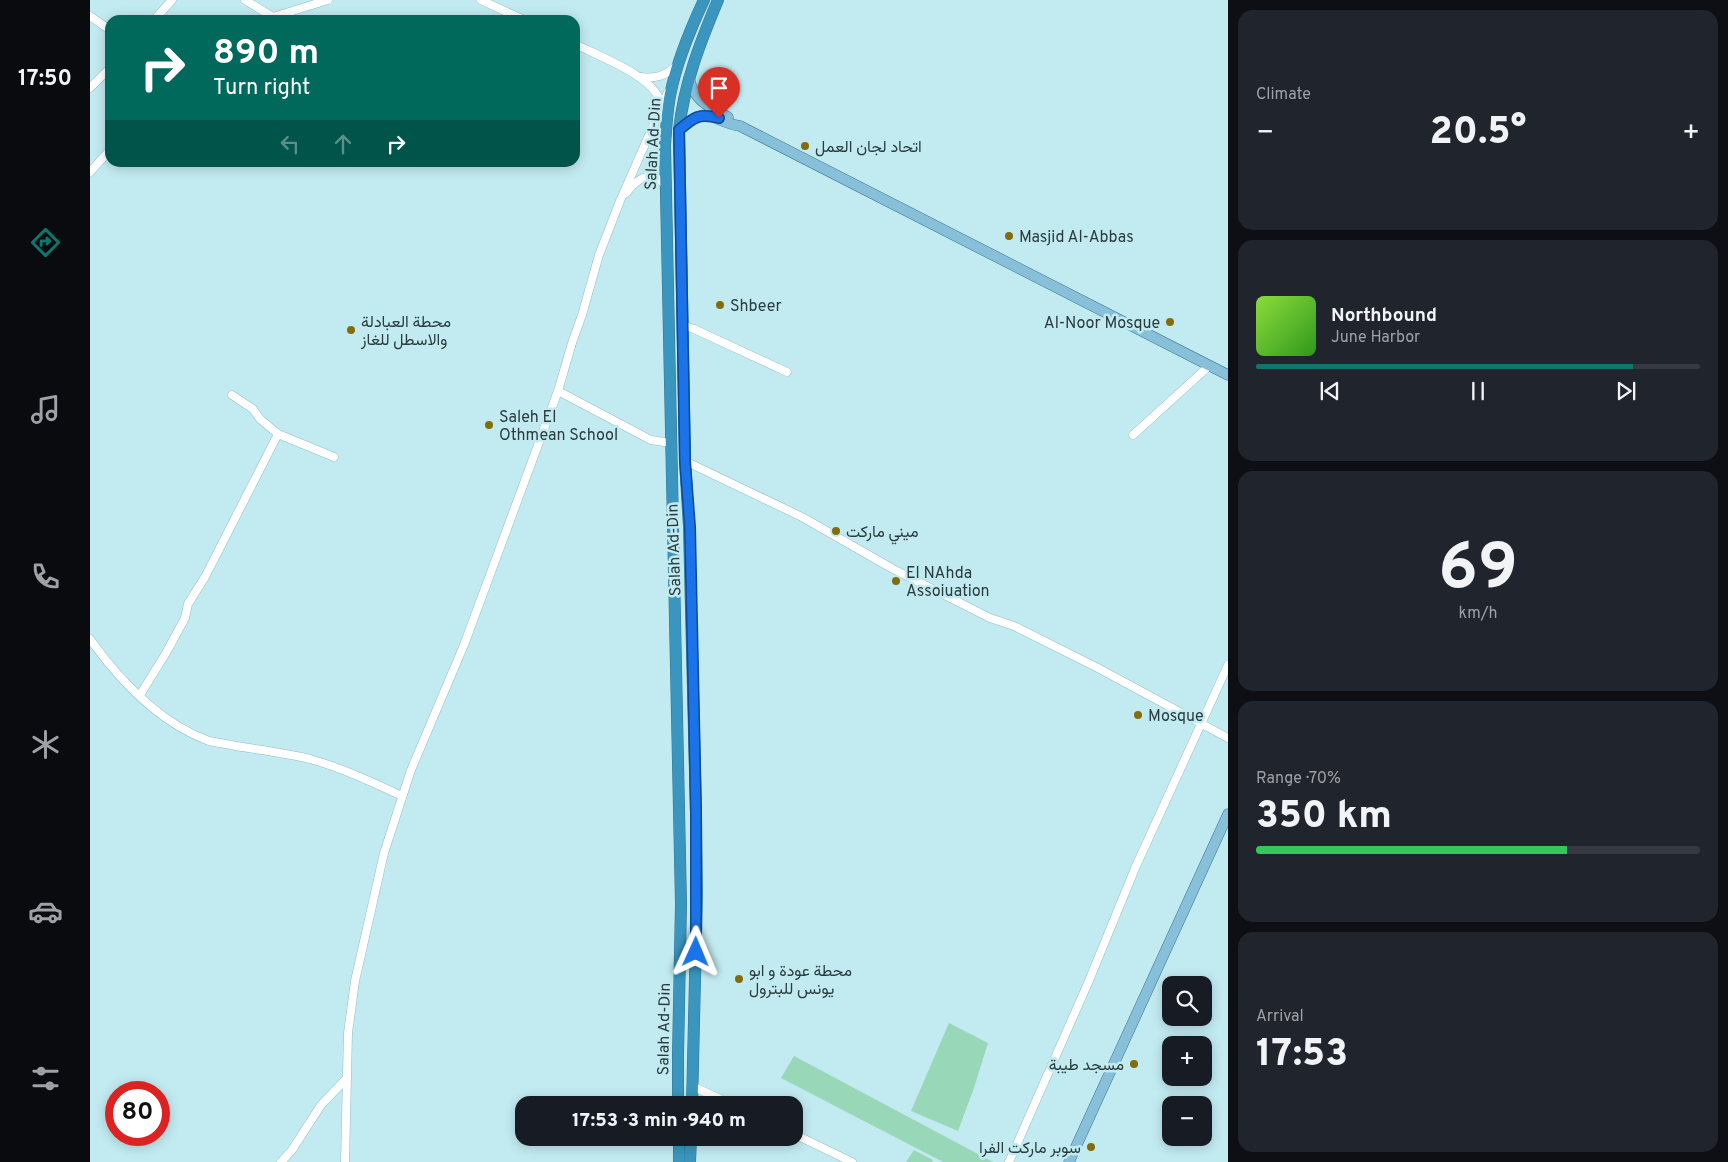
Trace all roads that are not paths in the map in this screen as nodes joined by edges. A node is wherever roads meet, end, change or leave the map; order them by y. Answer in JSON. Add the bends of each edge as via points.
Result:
{"nodes":[{"id":1,"x":172,"y":0,"type":"edge"},
{"id":2,"x":246,"y":0,"type":"edge"},
{"id":3,"x":328,"y":0,"type":"edge"},
{"id":4,"x":481,"y":0,"type":"edge"},
{"id":5,"x":704,"y":0,"type":"edge"},
{"id":6,"x":718,"y":0,"type":"edge"},
{"id":7,"x":158,"y":15,"type":"edge"},
{"id":8,"x":266,"y":15,"type":"edge"},
{"id":9,"x":280,"y":15,"type":"edge"},
{"id":10,"x":513,"y":15,"type":"edge"},
{"id":11,"x":90,"y":16,"type":"edge"},
{"id":12,"x":105,"y":26,"type":"edge"},
{"id":13,"x":580,"y":47,"type":"edge"},
{"id":14,"x":678,"y":64,"type":"junction"},
{"id":15,"x":105,"y":73,"type":"edge"},
{"id":16,"x":639,"y":77,"type":"junction"},
{"id":17,"x":689,"y":77,"type":"junction"},
{"id":18,"x":672,"y":84,"type":"junction"},
{"id":19,"x":90,"y":88,"type":"edge"},
{"id":20,"x":660,"y":108,"type":"junction"},
{"id":21,"x":740,"y":126,"type":"junction"},
{"id":22,"x":679,"y":130,"type":"junction"},
{"id":23,"x":105,"y":156,"type":"edge"},
{"id":24,"x":90,"y":172,"type":"edge"},
{"id":25,"x":665,"y":185,"type":"junction"},
{"id":26,"x":620,"y":201,"type":"junction"},
{"id":27,"x":682,"y":325,"type":"junction"},
{"id":28,"x":1209,"y":366,"type":"junction"},
{"id":29,"x":787,"y":372,"type":"dead end"},
{"id":30,"x":1228,"y":375,"type":"edge"},
{"id":31,"x":558,"y":391,"type":"junction"},
{"id":32,"x":232,"y":395,"type":"dead end"},
{"id":33,"x":278,"y":434,"type":"junction"},
{"id":34,"x":1133,"y":435,"type":"dead end"},
{"id":35,"x":671,"y":443,"type":"junction"},
{"id":36,"x":334,"y":457,"type":"dead end"},
{"id":37,"x":685,"y":461,"type":"junction"},
{"id":38,"x":90,"y":639,"type":"edge"},
{"id":39,"x":676,"y":650,"type":"junction"},
{"id":40,"x":692,"y":652,"type":"junction"},
{"id":41,"x":1228,"y":665,"type":"edge"},
{"id":42,"x":140,"y":695,"type":"junction"},
{"id":43,"x":1202,"y":725,"type":"junction"},
{"id":44,"x":1228,"y":738,"type":"edge"},
{"id":45,"x":402,"y":796,"type":"junction"},
{"id":46,"x":1228,"y":814,"type":"edge"},
{"id":47,"x":680,"y":867,"type":"junction"},
{"id":48,"x":696,"y":868,"type":"junction"},
{"id":49,"x":347,"y":1078,"type":"junction"},
{"id":50,"x":692,"y":1086,"type":"junction"},
{"id":51,"x":678,"y":1096,"type":"edge"},
{"id":52,"x":692,"y":1096,"type":"edge"},
{"id":53,"x":714,"y":1096,"type":"edge"},
{"id":54,"x":803,"y":1138,"type":"edge"},
{"id":55,"x":679,"y":1146,"type":"edge"},
{"id":56,"x":691,"y":1146,"type":"edge"},
{"id":57,"x":281,"y":1162,"type":"edge"},
{"id":58,"x":345,"y":1162,"type":"edge"},
{"id":59,"x":679,"y":1162,"type":"edge"},
{"id":60,"x":690,"y":1162,"type":"edge"},
{"id":61,"x":852,"y":1162,"type":"edge"},
{"id":62,"x":1009,"y":1162,"type":"edge"},
{"id":63,"x":1069,"y":1162,"type":"edge"}],
"edges":[{"from":1,"to":7,"type":"street"},
{"from":2,"to":8,"type":"street"},
{"from":3,"to":9,"type":"street"},
{"from":4,"to":10,"type":"street"},
{"from":5,"to":14,"type":"highway","name":"Salah Ad-Din"},
{"from":6,"to":17,"type":"highway","name":"Salah Ad-Din"},
{"from":11,"to":12,"type":"street"},
{"from":13,"to":16,"type":"street"},
{"from":14,"to":16,"type":"street","via":[[665,75]]},
{"from":14,"to":18,"type":"highway","name":"Salah Ad-Din"},
{"from":15,"to":19,"type":"street"},
{"from":16,"to":20,"type":"street","via":[[655,90],[661,101]]},
{"from":17,"to":21,"type":"main road","via":[[698,98]]},
{"from":17,"to":22,"type":"highway","name":"Salah Ad-Din"},
{"from":18,"to":20,"type":"street"},
{"from":18,"to":25,"type":"highway","name":"Salah Ad-Din","via":[[666,128]]},
{"from":20,"to":26,"type":"street"},
{"from":21,"to":22,"type":"main road","via":[[702,115]]},
{"from":21,"to":28,"type":"main road"},
{"from":22,"to":27,"type":"highway","name":"Salah Ad-Din"},
{"from":23,"to":24,"type":"street"},
{"from":25,"to":26,"type":"street","via":[[657,178],[643,178]]},
{"from":25,"to":35,"type":"highway","name":"Salah Ad-Din"},
{"from":26,"to":31,"type":"street","via":[[599,255]]},
{"from":27,"to":29,"type":"street"},
{"from":27,"to":37,"type":"highway","name":"Salah Ad-Din"},
{"from":28,"to":30,"type":"main road"},
{"from":28,"to":34,"type":"street"},
{"from":31,"to":35,"type":"street","via":[[651,440]]},
{"from":31,"to":45,"type":"street","via":[[464,645]]},
{"from":32,"to":33,"type":"street","via":[[253,409]]},
{"from":33,"to":36,"type":"street"},
{"from":33,"to":42,"type":"street","via":[[188,604],[185,618]]},
{"from":35,"to":39,"type":"highway","name":"Salah Ad-Din"},
{"from":37,"to":40,"type":"highway","name":"Salah Ad-Din","via":[[690,527]]},
{"from":37,"to":43,"type":"street","via":[[802,518],[928,587],[1096,667]]},
{"from":38,"to":42,"type":"street","via":[[122,680]]},
{"from":39,"to":40,"type":"highway","via":[[686,644]]},
{"from":39,"to":47,"type":"highway","name":"Salah Ad-Din"},
{"from":40,"to":48,"type":"highway","name":"Salah Ad-Din"},
{"from":41,"to":43,"type":"street"},
{"from":42,"to":45,"type":"street","via":[[179,727],[211,741],[310,760],[364,778]]},
{"from":43,"to":44,"type":"street"},
{"from":43,"to":62,"type":"street","via":[[1136,866]]},
{"from":45,"to":49,"type":"street","via":[[384,853],[356,981],[348,1033]]},
{"from":46,"to":63,"type":"main road"},
{"from":47,"to":48,"type":"highway","via":[[692,872]]},
{"from":47,"to":51,"type":"highway","name":"Salah Ad-Din"},
{"from":48,"to":50,"type":"highway","name":"Salah Ad-Din"},
{"from":49,"to":57,"type":"street","via":[[321,1105]]},
{"from":49,"to":58,"type":"street"},
{"from":50,"to":52,"type":"highway","name":"Salah Ad-Din"},
{"from":50,"to":53,"type":"street"},
{"from":54,"to":61,"type":"street"},
{"from":55,"to":59,"type":"highway"},
{"from":56,"to":60,"type":"highway"}]}
